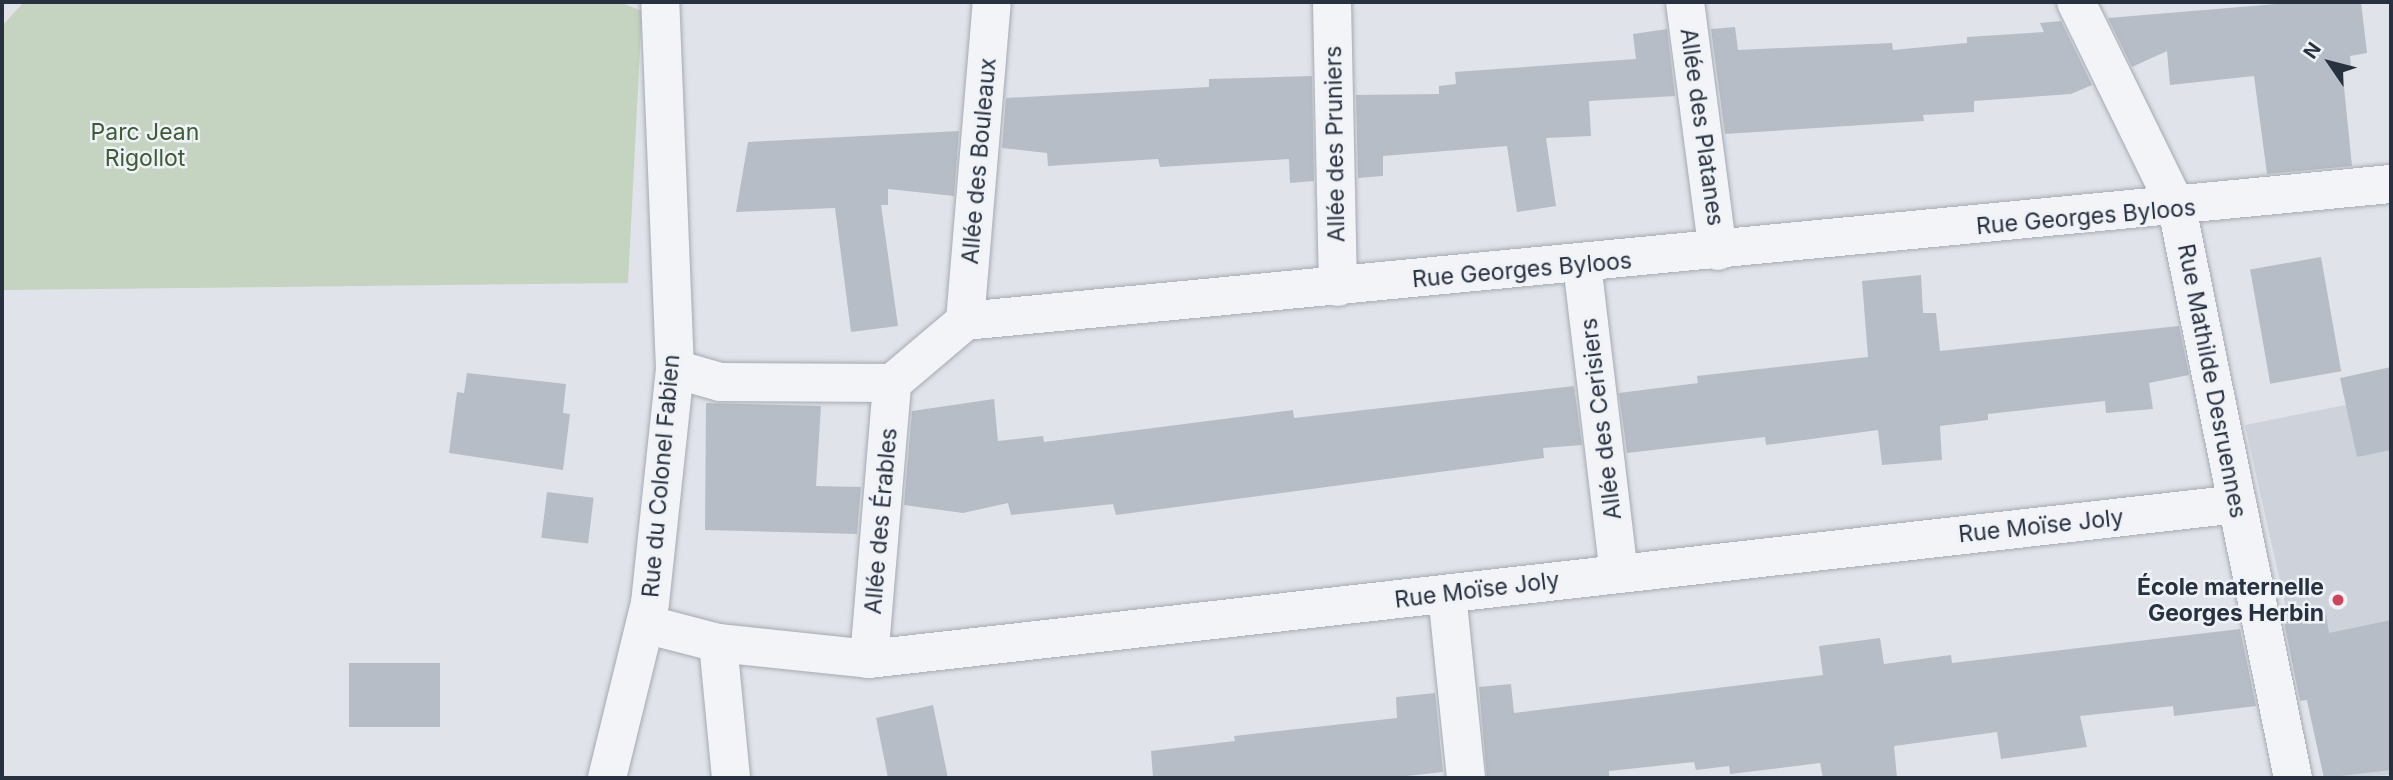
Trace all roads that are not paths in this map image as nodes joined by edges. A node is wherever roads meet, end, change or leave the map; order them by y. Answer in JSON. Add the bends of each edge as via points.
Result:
{"nodes":[{"id":1,"x":660,"y":2,"type":"edge"},
{"id":2,"x":992,"y":2,"type":"edge"},
{"id":3,"x":1332,"y":2,"type":"edge"},
{"id":4,"x":1685,"y":2,"type":"edge"},
{"id":5,"x":2076,"y":2,"type":"edge"},
{"id":6,"x":2391,"y":184,"type":"edge"},
{"id":7,"x":2177,"y":208,"type":"junction"},
{"id":8,"x":1718,"y":251,"type":"junction"},
{"id":9,"x":1583,"y":264,"type":"junction"},
{"id":10,"x":1338,"y":287,"type":"junction"},
{"id":11,"x":965,"y":321,"type":"junction"},
{"id":12,"x":675,"y":369,"type":"junction"},
{"id":13,"x":892,"y":383,"type":"junction"},
{"id":14,"x":2237,"y":504,"type":"junction"},
{"id":15,"x":1619,"y":574,"type":"junction"},
{"id":16,"x":1447,"y":594,"type":"junction"},
{"id":17,"x":645,"y":624,"type":"junction"},
{"id":18,"x":718,"y":643,"type":"junction"},
{"id":19,"x":869,"y":659,"type":"junction"},
{"id":20,"x":607,"y":778,"type":"edge"},
{"id":21,"x":731,"y":778,"type":"edge"},
{"id":22,"x":1466,"y":778,"type":"edge"},
{"id":23,"x":2293,"y":778,"type":"edge"}],
"edges":[{"from":1,"to":12,"type":"street","name":"Rue du Colonel Fabien"},
{"from":2,"to":11,"type":"street","name":"Allée des Bouleaux"},
{"from":3,"to":10,"type":"street","name":"Allée des Pruniers"},
{"from":4,"to":8,"type":"street","name":"Allée des Platanes"},
{"from":5,"to":7,"type":"street","name":"Rue Mathilde Desruennes"},
{"from":6,"to":7,"type":"street","name":"Rue Georges Byloos"},
{"from":7,"to":8,"type":"street","name":"Rue Georges Byloos"},
{"from":7,"to":14,"type":"street","name":"Rue Mathilde Desruennes"},
{"from":8,"to":9,"type":"street","name":"Rue Georges Byloos"},
{"from":9,"to":10,"type":"street","name":"Rue Georges Byloos"},
{"from":9,"to":15,"type":"street","name":"Allée des Cerisiers"},
{"from":10,"to":11,"type":"street","name":"Rue Georges Byloos"},
{"from":11,"to":13,"type":"street"},
{"from":12,"to":13,"type":"street","via":[[720,382]]},
{"from":12,"to":17,"type":"street","name":"Rue du Colonel Fabien"},
{"from":13,"to":19,"type":"street","name":"Allée des Érables"},
{"from":14,"to":15,"type":"street","name":"Rue Moïse Joly"},
{"from":14,"to":23,"type":"street","name":"Rue Mathilde Desruennes"},
{"from":15,"to":16,"type":"street","name":"Rue Moïse Joly"},
{"from":16,"to":19,"type":"street","name":"Rue Moïse Joly"},
{"from":16,"to":22,"type":"street"},
{"from":17,"to":18,"type":"street","name":"Rue Moïse Joly"},
{"from":17,"to":20,"type":"street","name":"Rue du Colonel Fabien"},
{"from":18,"to":19,"type":"street","name":"Rue Moïse Joly"},
{"from":18,"to":21,"type":"street"}]}
